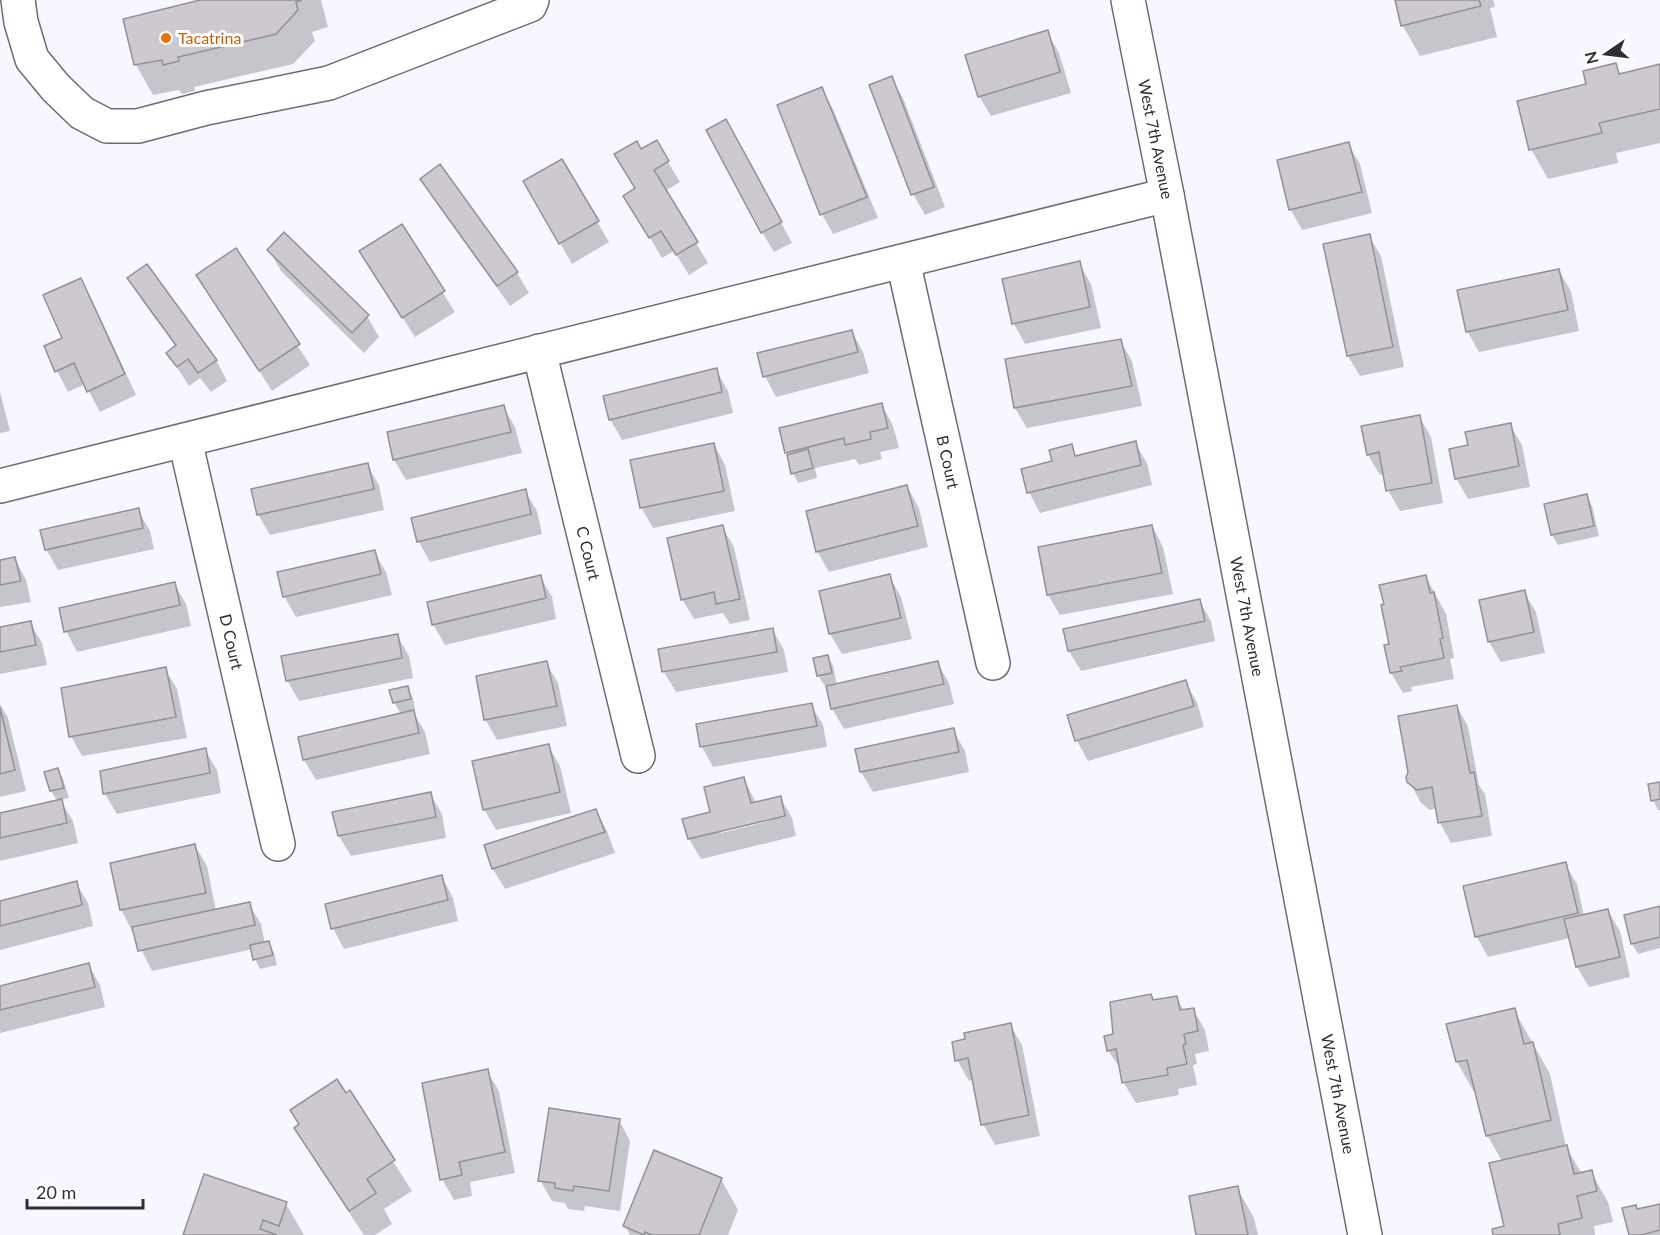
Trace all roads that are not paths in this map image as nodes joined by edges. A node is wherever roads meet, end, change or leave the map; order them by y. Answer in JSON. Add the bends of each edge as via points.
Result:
{"nodes":[{"id":1,"x":18,"y":0,"type":"edge"},
{"id":2,"x":532,"y":0,"type":"edge"},
{"id":3,"x":1128,"y":0,"type":"edge"},
{"id":4,"x":1167,"y":195,"type":"junction"},
{"id":5,"x":903,"y":261,"type":"junction"},
{"id":6,"x":539,"y":351,"type":"junction"},
{"id":7,"x":185,"y":440,"type":"junction"},
{"id":8,"x":0,"y":486,"type":"edge"},
{"id":9,"x":993,"y":663,"type":"dead end"},
{"id":10,"x":638,"y":756,"type":"dead end"},
{"id":11,"x":278,"y":843,"type":"dead end"},
{"id":12,"x":1365,"y":1235,"type":"edge"}],
"edges":[{"from":1,"to":2,"type":"street","via":[[32,59],[56,88],[81,112],[107,126],[138,126],[329,83],[530,5]]},
{"from":3,"to":4,"type":"street","name":"West 7th Avenue"},
{"from":4,"to":5,"type":"street"},
{"from":4,"to":12,"type":"street","name":"West 7th Avenue"},
{"from":5,"to":6,"type":"street"},
{"from":5,"to":9,"type":"street","name":"B Court"},
{"from":6,"to":7,"type":"street"},
{"from":6,"to":10,"type":"street","name":"C Court"},
{"from":7,"to":8,"type":"street"},
{"from":7,"to":11,"type":"street","name":"D Court"}]}
